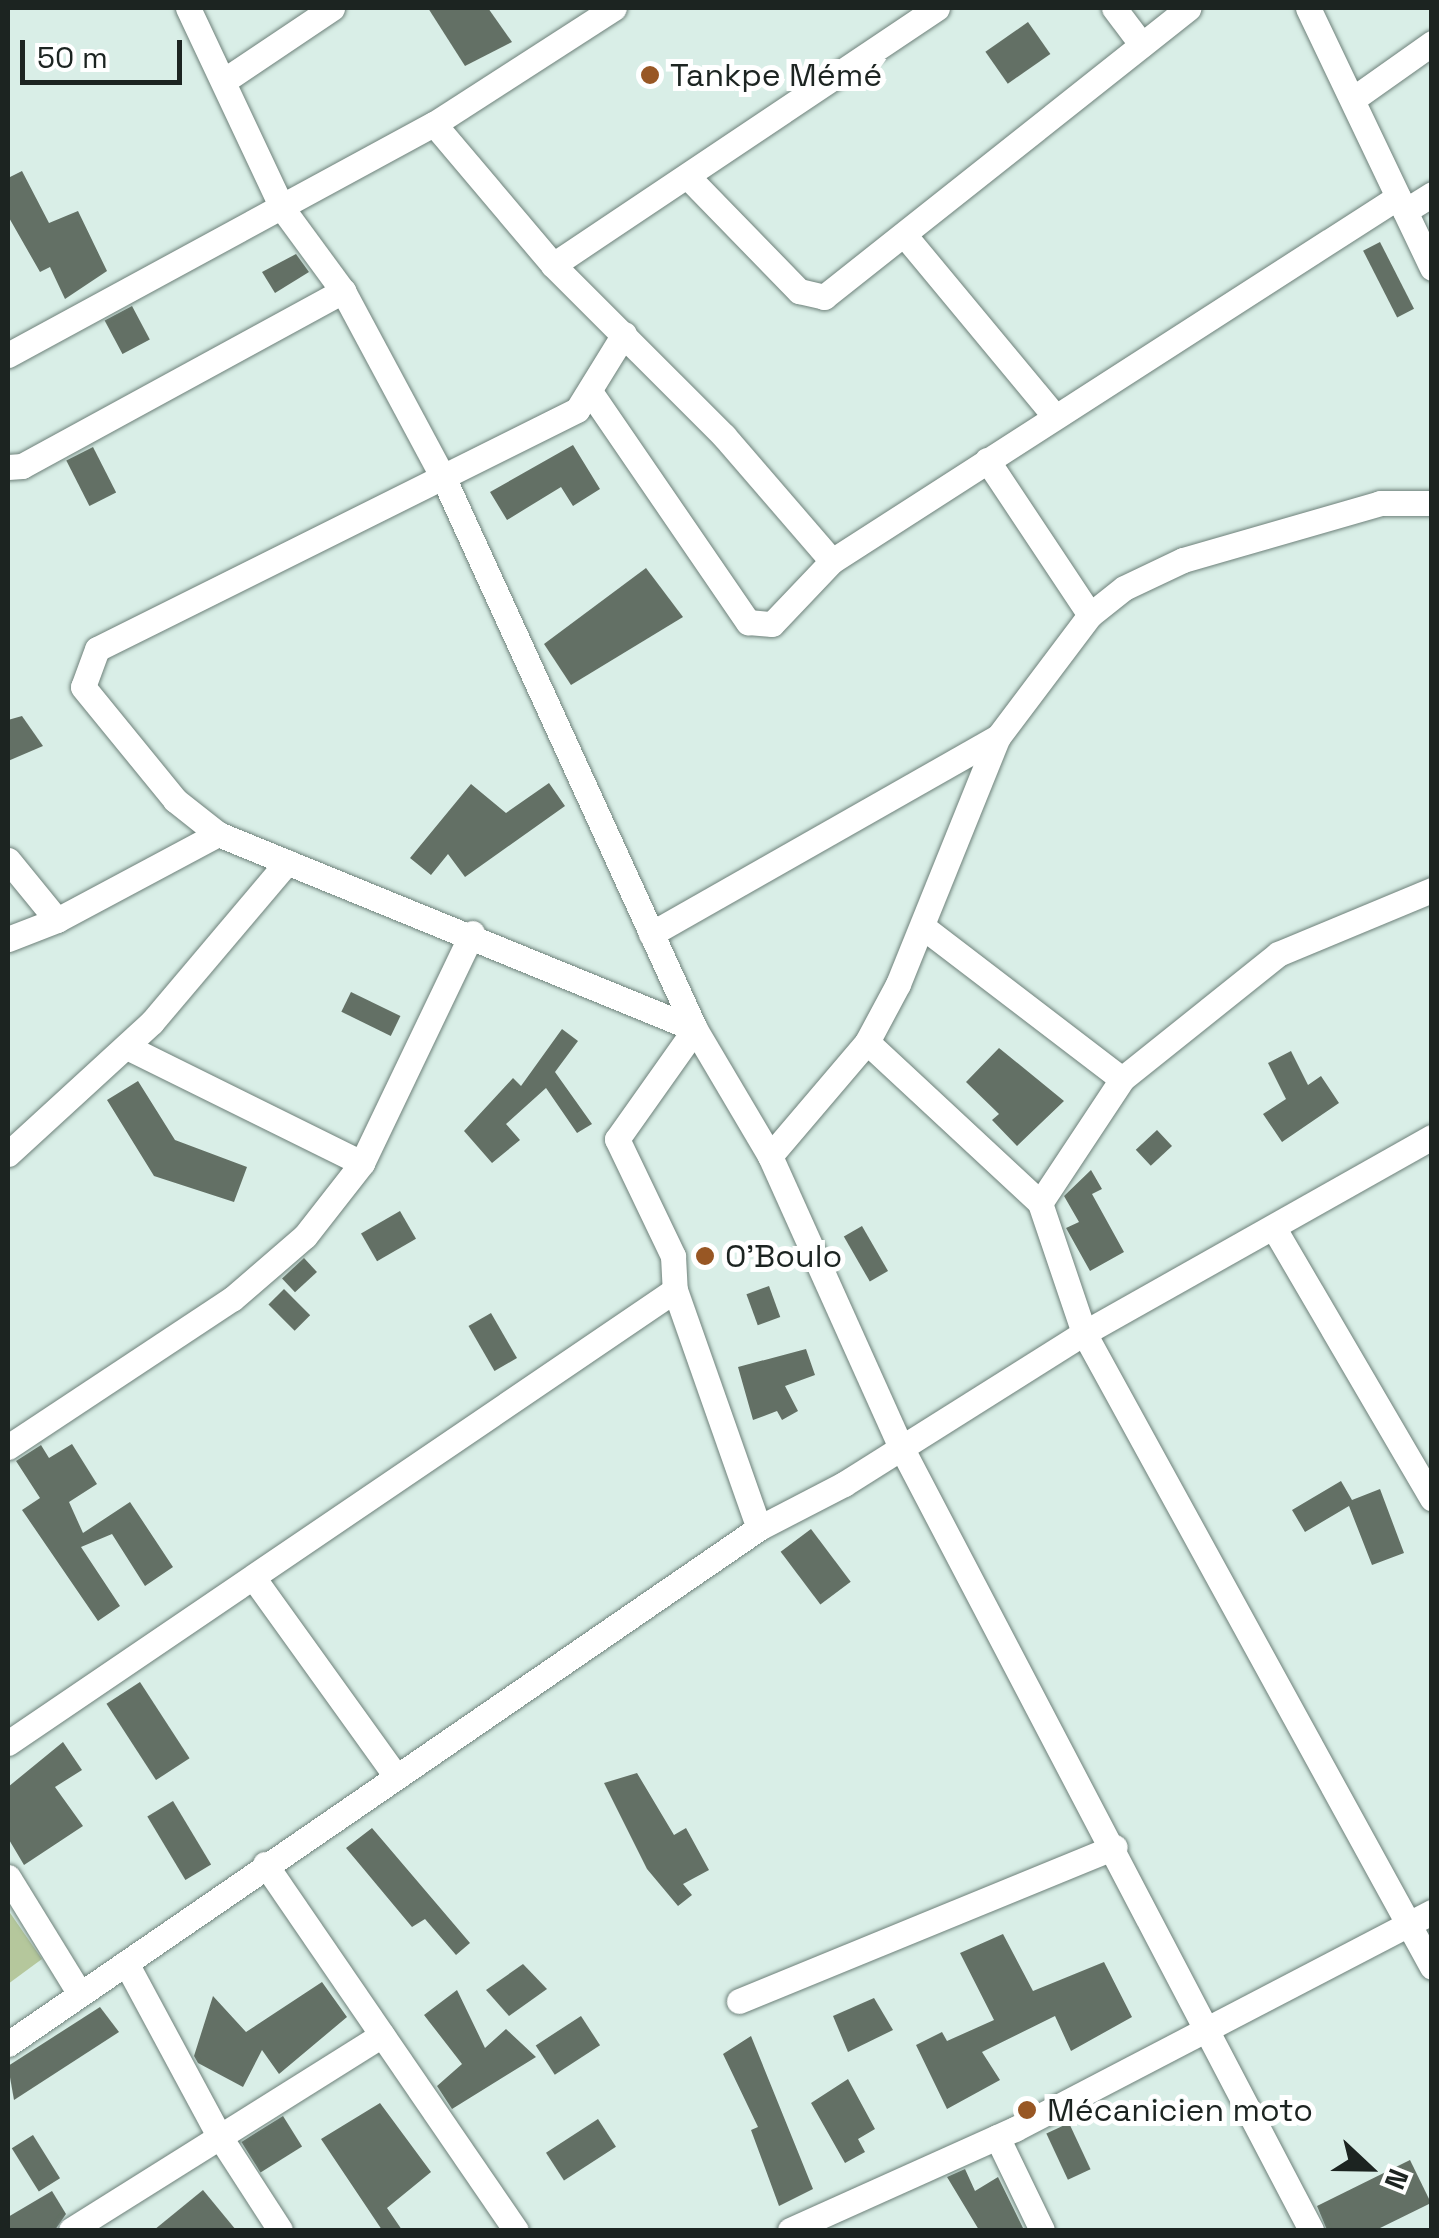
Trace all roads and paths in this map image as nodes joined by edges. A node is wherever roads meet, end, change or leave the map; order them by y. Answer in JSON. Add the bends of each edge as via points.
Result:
{"nodes":[{"id":1,"x":188,"y":8,"type":"edge"},
{"id":2,"x":332,"y":8,"type":"edge"},
{"id":3,"x":614,"y":8,"type":"edge"},
{"id":4,"x":937,"y":8,"type":"edge"},
{"id":5,"x":1114,"y":8,"type":"edge"},
{"id":6,"x":1188,"y":8,"type":"edge"},
{"id":7,"x":1308,"y":8,"type":"edge"},
{"id":8,"x":1432,"y":42,"type":"edge"},
{"id":9,"x":1142,"y":44,"type":"junction"},
{"id":10,"x":225,"y":80,"type":"junction"},
{"id":11,"x":1353,"y":99,"type":"junction"},
{"id":12,"x":434,"y":124,"type":"junction"},
{"id":13,"x":688,"y":178,"type":"junction"},
{"id":14,"x":1432,"y":194,"type":"edge"},
{"id":15,"x":1401,"y":204,"type":"junction"},
{"id":16,"x":282,"y":208,"type":"junction"},
{"id":17,"x":906,"y":237,"type":"junction"},
{"id":18,"x":554,"y":265,"type":"junction"},
{"id":19,"x":1432,"y":268,"type":"edge"},
{"id":20,"x":343,"y":291,"type":"junction"},
{"id":21,"x":624,"y":334,"type":"junction"},
{"id":22,"x":8,"y":355,"type":"edge"},
{"id":23,"x":590,"y":393,"type":"junction"},
{"id":24,"x":1052,"y":414,"type":"junction"},
{"id":25,"x":987,"y":460,"type":"junction"},
{"id":26,"x":8,"y":468,"type":"edge"},
{"id":27,"x":444,"y":479,"type":"junction"},
{"id":28,"x":1432,"y":503,"type":"edge"},
{"id":29,"x":832,"y":561,"type":"junction"},
{"id":30,"x":1090,"y":615,"type":"junction"},
{"id":31,"x":998,"y":737,"type":"junction"},
{"id":32,"x":218,"y":834,"type":"junction"},
{"id":33,"x":8,"y":860,"type":"edge"},
{"id":34,"x":287,"y":862,"type":"junction"},
{"id":35,"x":1432,"y":890,"type":"edge"},
{"id":36,"x":57,"y":920,"type":"junction"},
{"id":37,"x":922,"y":927,"type":"junction"},
{"id":38,"x":472,"y":933,"type":"junction"},
{"id":39,"x":652,"y":934,"type":"junction"},
{"id":40,"x":8,"y":940,"type":"edge"},
{"id":41,"x":695,"y":1029,"type":"junction"},
{"id":42,"x":867,"y":1042,"type":"junction"},
{"id":43,"x":127,"y":1047,"type":"junction"},
{"id":44,"x":1122,"y":1079,"type":"junction"},
{"id":45,"x":1432,"y":1138,"type":"edge"},
{"id":46,"x":8,"y":1154,"type":"edge"},
{"id":47,"x":770,"y":1156,"type":"junction"},
{"id":48,"x":362,"y":1162,"type":"junction"},
{"id":49,"x":1040,"y":1204,"type":"junction"},
{"id":50,"x":1275,"y":1230,"type":"junction"},
{"id":51,"x":675,"y":1290,"type":"junction"},
{"id":52,"x":1084,"y":1333,"type":"junction"},
{"id":53,"x":900,"y":1445,"type":"junction"},
{"id":54,"x":8,"y":1446,"type":"edge"},
{"id":55,"x":1432,"y":1499,"type":"edge"},
{"id":56,"x":759,"y":1528,"type":"junction"},
{"id":57,"x":255,"y":1580,"type":"junction"},
{"id":58,"x":8,"y":1743,"type":"edge"},
{"id":59,"x":396,"y":1776,"type":"junction"},
{"id":60,"x":1115,"y":1847,"type":"junction"},
{"id":61,"x":265,"y":1864,"type":"junction"},
{"id":62,"x":8,"y":1877,"type":"edge"},
{"id":63,"x":1421,"y":1918,"type":"edge"},
{"id":64,"x":126,"y":1963,"type":"junction"},
{"id":65,"x":1432,"y":1968,"type":"edge"},
{"id":66,"x":80,"y":1994,"type":"junction"},
{"id":67,"x":739,"y":2001,"type":"dead end"},
{"id":68,"x":1204,"y":2032,"type":"junction"},
{"id":69,"x":382,"y":2035,"type":"junction"},
{"id":70,"x":8,"y":2044,"type":"edge"},
{"id":71,"x":218,"y":2134,"type":"junction"},
{"id":72,"x":997,"y":2137,"type":"junction"},
{"id":73,"x":71,"y":2230,"type":"edge"},
{"id":74,"x":280,"y":2230,"type":"edge"},
{"id":75,"x":516,"y":2230,"type":"edge"},
{"id":76,"x":790,"y":2230,"type":"edge"},
{"id":77,"x":1042,"y":2230,"type":"edge"},
{"id":78,"x":1311,"y":2230,"type":"edge"}],
"edges":[{"from":1,"to":10,"type":"street"},
{"from":2,"to":10,"type":"street"},
{"from":3,"to":12,"type":"street"},
{"from":4,"to":13,"type":"street"},
{"from":5,"to":9,"type":"street"},
{"from":6,"to":9,"type":"street"},
{"from":7,"to":11,"type":"street"},
{"from":8,"to":11,"type":"street"},
{"from":9,"to":17,"type":"street"},
{"from":10,"to":16,"type":"street"},
{"from":11,"to":15,"type":"street"},
{"from":12,"to":16,"type":"street"},
{"from":12,"to":18,"type":"street"},
{"from":13,"to":17,"type":"street","via":[[799,291],[814,297],[837,292]]},
{"from":13,"to":18,"type":"street"},
{"from":14,"to":15,"type":"street"},
{"from":15,"to":19,"type":"street"},
{"from":15,"to":24,"type":"street"},
{"from":16,"to":20,"type":"street"},
{"from":16,"to":22,"type":"street"},
{"from":17,"to":24,"type":"street"},
{"from":18,"to":21,"type":"street"},
{"from":20,"to":26,"type":"street"},
{"from":20,"to":27,"type":"street"},
{"from":21,"to":23,"type":"street"},
{"from":21,"to":29,"type":"street"},
{"from":23,"to":27,"type":"street","via":[[577,410]]},
{"from":23,"to":29,"type":"street","via":[[748,622],[772,624]]},
{"from":24,"to":25,"type":"street"},
{"from":25,"to":29,"type":"street"},
{"from":25,"to":30,"type":"street"},
{"from":27,"to":32,"type":"street","via":[[97,649],[86,665],[83,688],[176,800]]},
{"from":27,"to":39,"type":"street"},
{"from":28,"to":30,"type":"street","via":[[1380,503],[1184,560],[1124,588]]},
{"from":30,"to":31,"type":"street"},
{"from":31,"to":37,"type":"street"},
{"from":31,"to":39,"type":"street"},
{"from":32,"to":34,"type":"street"},
{"from":32,"to":36,"type":"street"},
{"from":33,"to":36,"type":"street"},
{"from":34,"to":38,"type":"street"},
{"from":34,"to":43,"type":"street"},
{"from":35,"to":44,"type":"street","via":[[1278,954]]},
{"from":36,"to":40,"type":"street"},
{"from":37,"to":42,"type":"street"},
{"from":37,"to":44,"type":"street"},
{"from":38,"to":41,"type":"street"},
{"from":38,"to":48,"type":"street"},
{"from":39,"to":41,"type":"street"},
{"from":41,"to":47,"type":"street"},
{"from":41,"to":51,"type":"street","via":[[618,1139],[673,1256]]},
{"from":42,"to":47,"type":"street"},
{"from":42,"to":49,"type":"street"},
{"from":43,"to":46,"type":"street"},
{"from":43,"to":48,"type":"street"},
{"from":44,"to":49,"type":"street"},
{"from":45,"to":50,"type":"street"},
{"from":47,"to":53,"type":"street"},
{"from":48,"to":54,"type":"street","via":[[305,1236],[232,1298]]},
{"from":49,"to":52,"type":"street"},
{"from":50,"to":52,"type":"street"},
{"from":50,"to":55,"type":"street"},
{"from":51,"to":56,"type":"street"},
{"from":51,"to":57,"type":"street"},
{"from":52,"to":53,"type":"street"},
{"from":52,"to":63,"type":"street"},
{"from":53,"to":56,"type":"street"},
{"from":53,"to":60,"type":"street"},
{"from":56,"to":59,"type":"street"},
{"from":57,"to":58,"type":"street"},
{"from":57,"to":59,"type":"street"},
{"from":59,"to":61,"type":"street"},
{"from":60,"to":67,"type":"street"},
{"from":60,"to":68,"type":"street"},
{"from":61,"to":64,"type":"street"},
{"from":61,"to":69,"type":"street"},
{"from":62,"to":66,"type":"street"},
{"from":63,"to":65,"type":"street"},
{"from":63,"to":68,"type":"street"},
{"from":64,"to":66,"type":"street"},
{"from":64,"to":71,"type":"street"},
{"from":66,"to":70,"type":"street"},
{"from":68,"to":72,"type":"street"},
{"from":68,"to":78,"type":"street"},
{"from":69,"to":71,"type":"street"},
{"from":69,"to":75,"type":"street"},
{"from":71,"to":73,"type":"street"},
{"from":71,"to":74,"type":"street"},
{"from":72,"to":76,"type":"street"},
{"from":72,"to":77,"type":"street"}]}
